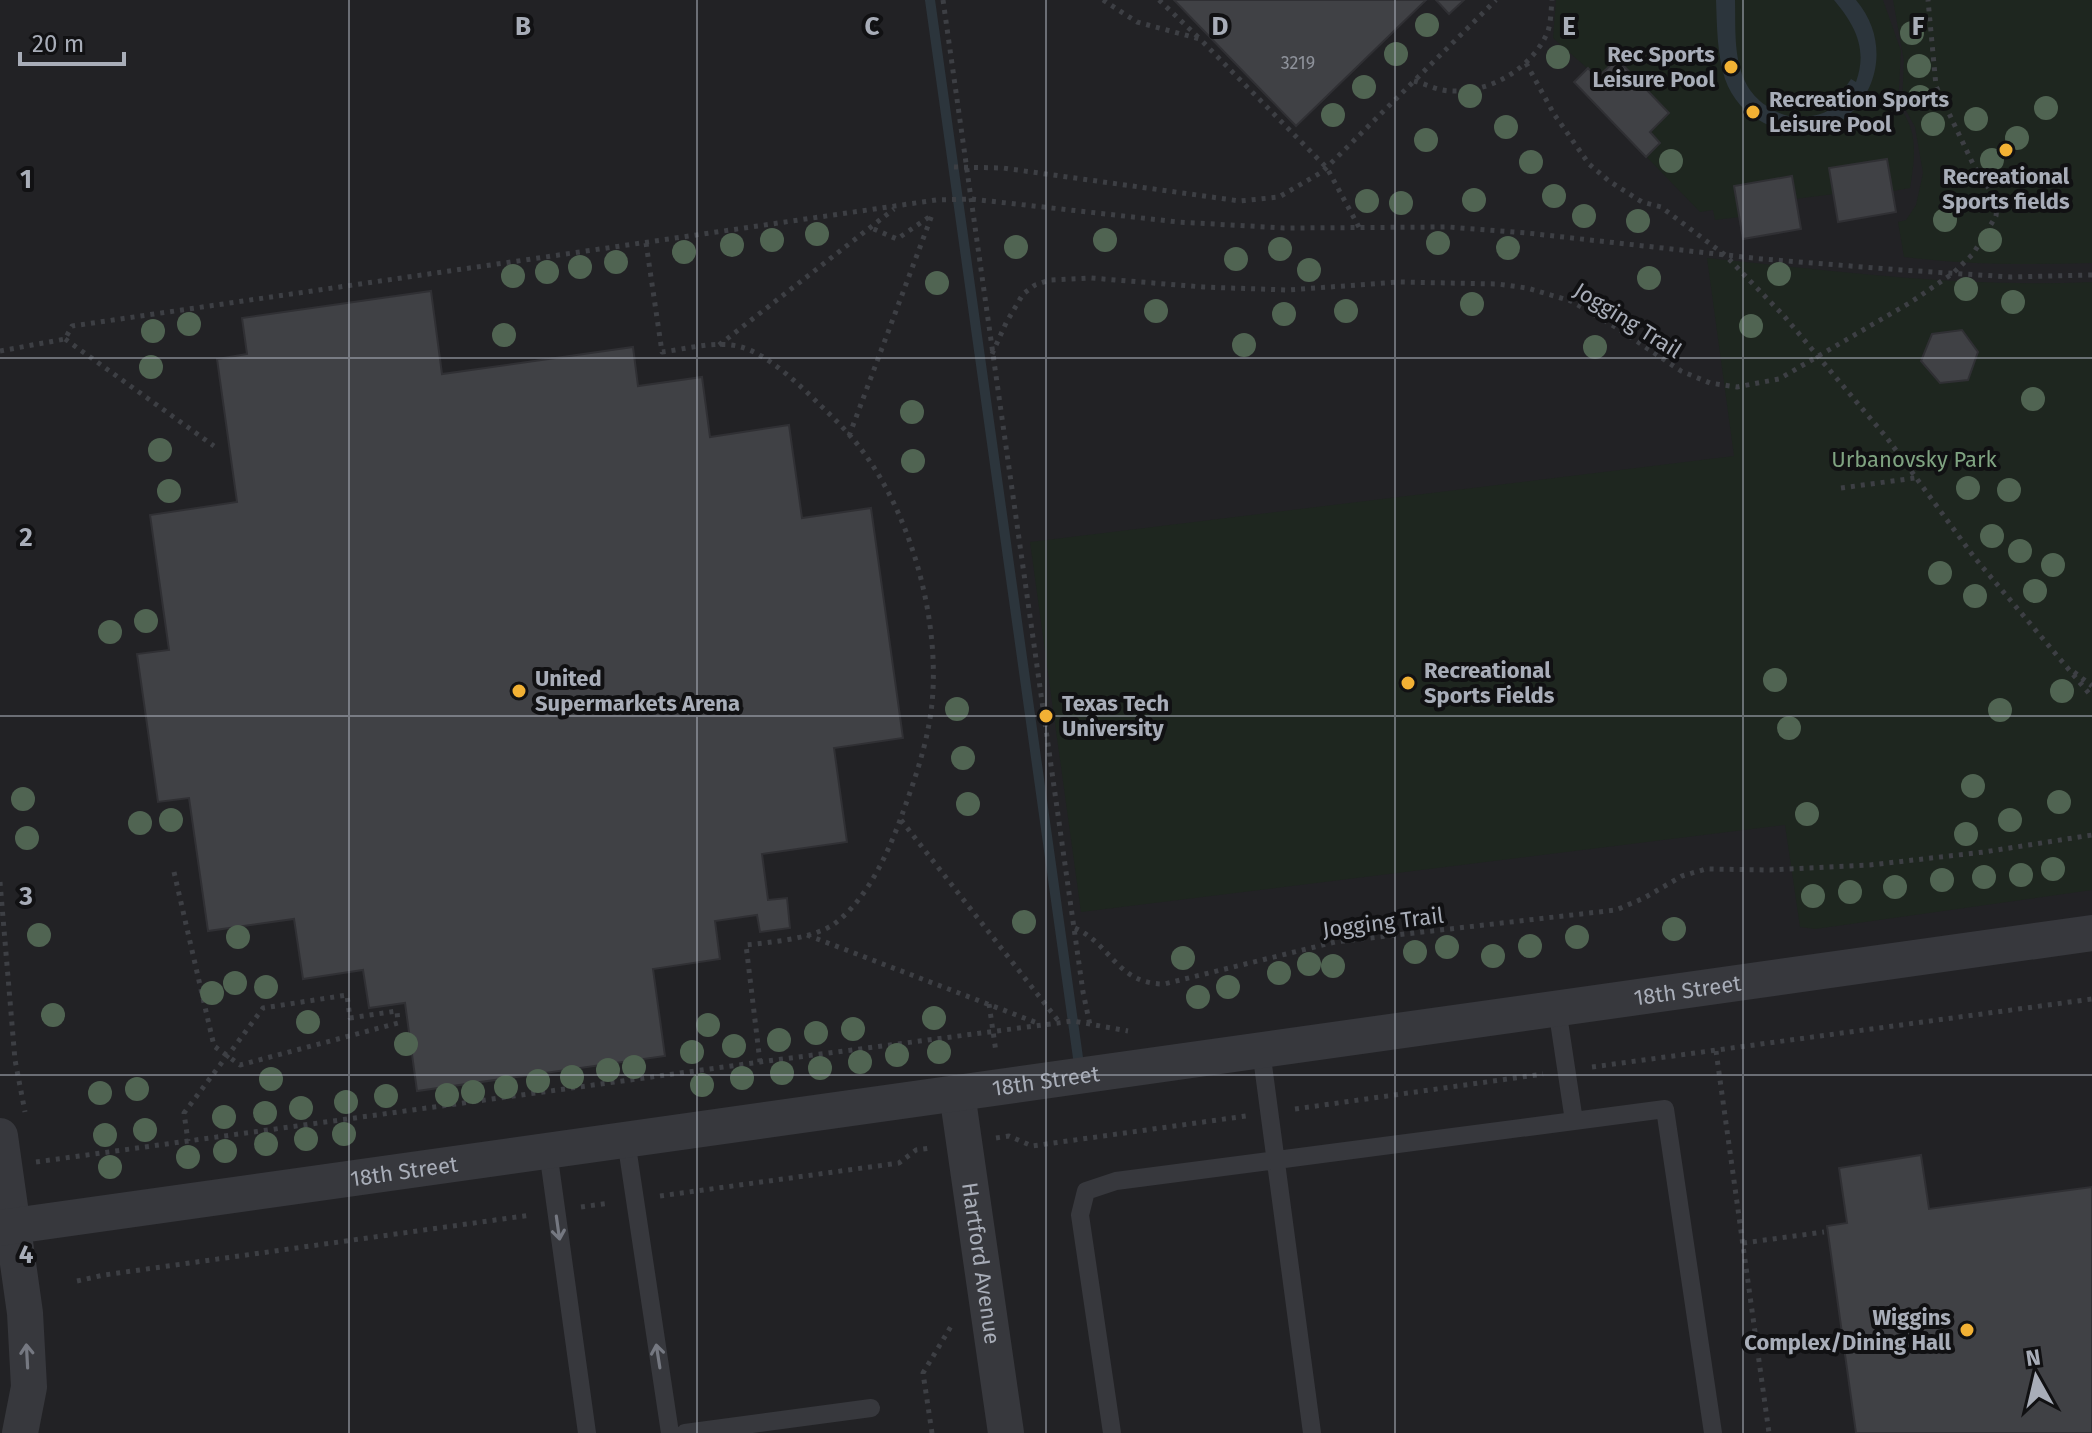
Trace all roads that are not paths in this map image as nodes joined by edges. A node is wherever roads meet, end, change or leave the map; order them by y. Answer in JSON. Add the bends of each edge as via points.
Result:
{"nodes":[{"id":1,"x":2092,"y":933,"type":"edge"},
{"id":2,"x":1557,"y":1008,"type":"junction"},
{"id":3,"x":1261,"y":1050,"type":"junction"},
{"id":4,"x":957,"y":1093,"type":"junction"},
{"id":5,"x":1574,"y":1121,"type":"junction"},
{"id":6,"x":19,"y":1136,"type":"edge"},
{"id":7,"x":626,"y":1140,"type":"junction"},
{"id":8,"x":548,"y":1151,"type":"junction"},
{"id":9,"x":1274,"y":1162,"type":"junction"},
{"id":10,"x":7,"y":1227,"type":"edge"},
{"id":11,"x":871,"y":1408,"type":"dead end"},
{"id":12,"x":20,"y":1433,"type":"edge"},
{"id":13,"x":587,"y":1433,"type":"edge"},
{"id":14,"x":670,"y":1433,"type":"edge"},
{"id":15,"x":685,"y":1433,"type":"edge"},
{"id":16,"x":1006,"y":1433,"type":"edge"},
{"id":17,"x":1112,"y":1433,"type":"edge"},
{"id":18,"x":1312,"y":1433,"type":"edge"},
{"id":19,"x":1713,"y":1433,"type":"edge"}],
"edges":[{"from":1,"to":2,"type":"street","name":"18th Street"},
{"from":2,"to":3,"type":"street","name":"18th Street"},
{"from":2,"to":5,"type":"lane"},
{"from":3,"to":4,"type":"street","name":"18th Street"},
{"from":3,"to":9,"type":"lane"},
{"from":4,"to":7,"type":"street","name":"18th Street"},
{"from":4,"to":16,"type":"street","name":"Hartford Avenue"},
{"from":5,"to":9,"type":"lane"},
{"from":5,"to":19,"type":"lane","via":[[1665,1109]]},
{"from":6,"to":10,"type":"street"},
{"from":7,"to":8,"type":"street","name":"18th Street"},
{"from":14,"to":7,"type":"lane","one_way":true},
{"from":8,"to":10,"type":"street","name":"18th Street"},
{"from":8,"to":13,"type":"lane","one_way":true},
{"from":9,"to":17,"type":"lane","via":[[1116,1181],[1086,1191],[1080,1215]]},
{"from":9,"to":18,"type":"lane"},
{"from":12,"to":10,"type":"street","one_way":true,"via":[[29,1387],[25,1313]]},
{"from":11,"to":15,"type":"lane"}]}
